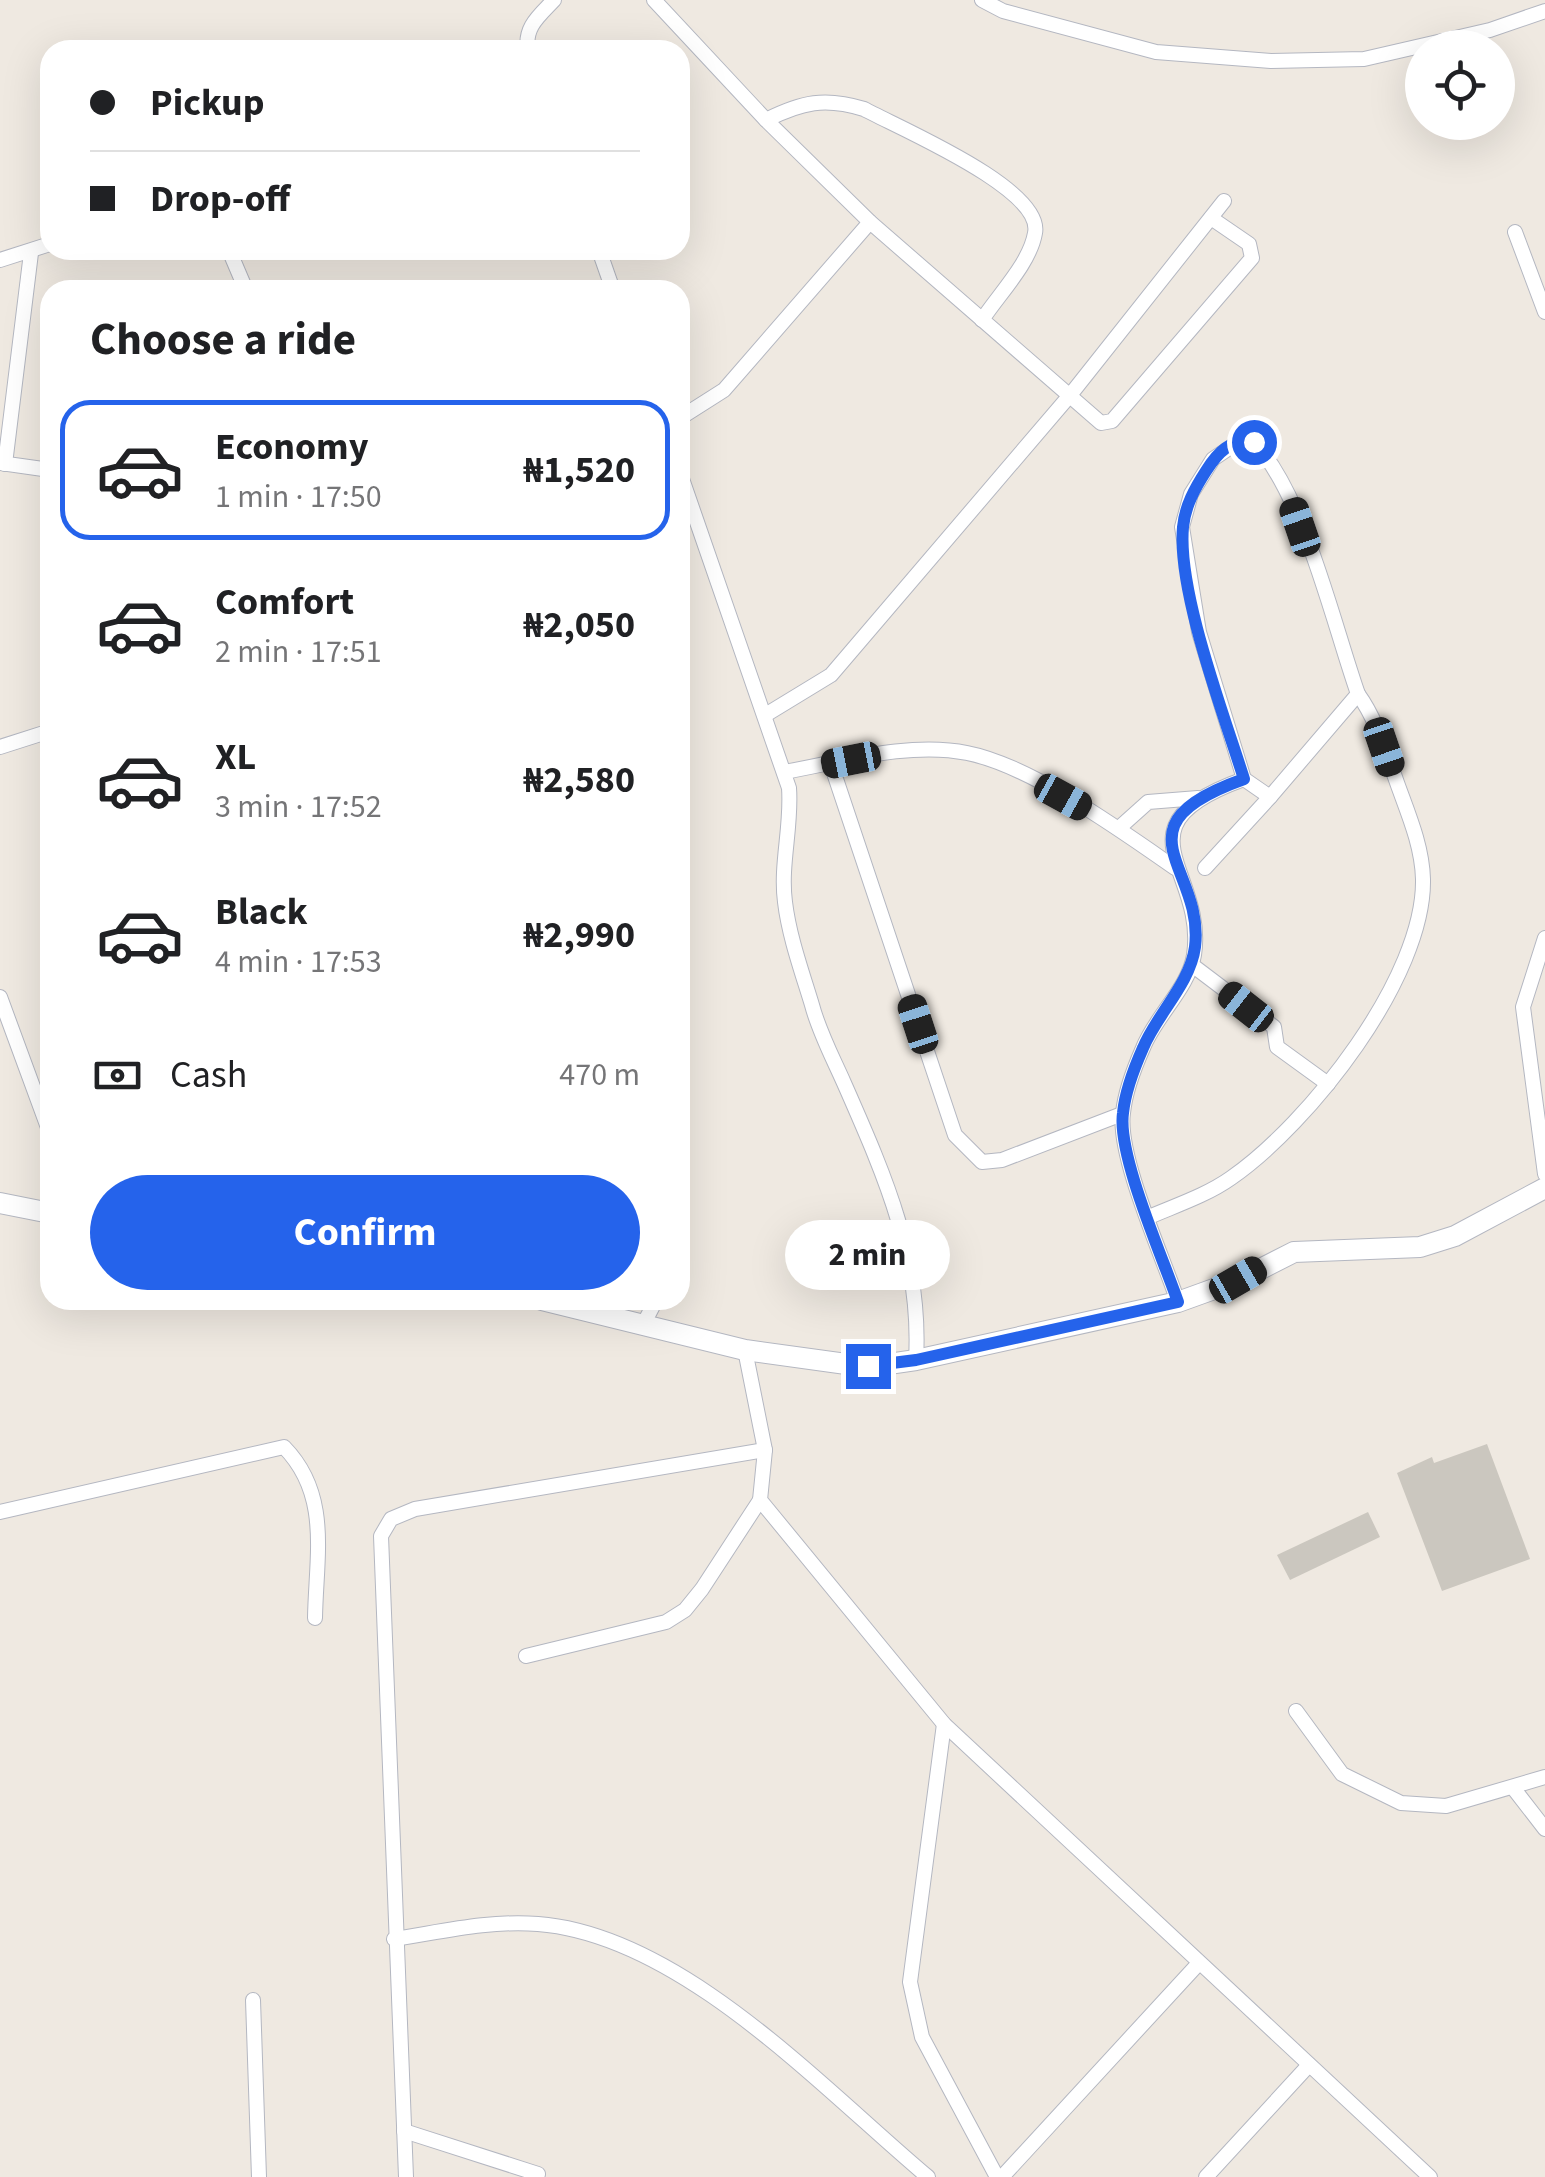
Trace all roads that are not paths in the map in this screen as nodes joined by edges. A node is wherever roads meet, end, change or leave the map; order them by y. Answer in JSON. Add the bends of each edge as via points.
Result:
{"nodes":[{"id":1,"x":554,"y":0,"type":"edge"},
{"id":2,"x":654,"y":0,"type":"edge"},
{"id":3,"x":982,"y":0,"type":"edge"},
{"id":4,"x":1545,"y":11,"type":"edge"},
{"id":5,"x":527,"y":40,"type":"edge"},
{"id":6,"x":766,"y":120,"type":"junction"},
{"id":7,"x":1224,"y":201,"type":"dead end"},
{"id":8,"x":1211,"y":218,"type":"junction"},
{"id":9,"x":870,"y":222,"type":"junction"},
{"id":10,"x":1515,"y":232,"type":"dead end"},
{"id":11,"x":40,"y":248,"type":"edge"},
{"id":12,"x":31,"y":252,"type":"junction"},
{"id":13,"x":0,"y":260,"type":"edge"},
{"id":14,"x":1545,"y":312,"type":"edge"},
{"id":15,"x":982,"y":320,"type":"junction"},
{"id":16,"x":1070,"y":394,"type":"junction"},
{"id":17,"x":690,"y":412,"type":"edge"},
{"id":18,"x":3,"y":463,"type":"edge"},
{"id":19,"x":40,"y":469,"type":"edge"},
{"id":20,"x":690,"y":501,"type":"edge"},
{"id":21,"x":1358,"y":694,"type":"junction"},
{"id":22,"x":766,"y":714,"type":"junction"},
{"id":23,"x":40,"y":734,"type":"edge"},
{"id":24,"x":0,"y":747,"type":"edge"},
{"id":25,"x":831,"y":764,"type":"junction"},
{"id":26,"x":784,"y":772,"type":"junction"},
{"id":27,"x":1244,"y":779,"type":"junction"},
{"id":28,"x":1270,"y":797,"type":"junction"},
{"id":29,"x":1198,"y":798,"type":"junction"},
{"id":30,"x":1119,"y":828,"type":"junction"},
{"id":31,"x":1175,"y":868,"type":"junction"},
{"id":32,"x":1205,"y":868,"type":"dead end"},
{"id":33,"x":1545,"y":938,"type":"edge"},
{"id":34,"x":1192,"y":965,"type":"junction"},
{"id":35,"x":0,"y":997,"type":"edge"},
{"id":36,"x":1328,"y":1084,"type":"junction"},
{"id":37,"x":40,"y":1105,"type":"edge"},
{"id":38,"x":1122,"y":1114,"type":"junction"},
{"id":39,"x":1545,"y":1174,"type":"edge"},
{"id":40,"x":1545,"y":1188,"type":"edge"},
{"id":41,"x":0,"y":1203,"type":"edge"},
{"id":42,"x":40,"y":1211,"type":"edge"},
{"id":43,"x":1150,"y":1218,"type":"junction"},
{"id":44,"x":1178,"y":1302,"type":"junction"},
{"id":45,"x":582,"y":1310,"type":"edge"},
{"id":46,"x":651,"y":1310,"type":"edge"},
{"id":47,"x":643,"y":1325,"type":"junction"},
{"id":48,"x":745,"y":1350,"type":"junction"},
{"id":49,"x":916,"y":1360,"type":"junction"},
{"id":50,"x":765,"y":1450,"type":"junction"},
{"id":51,"x":760,"y":1500,"type":"junction"},
{"id":52,"x":0,"y":1512,"type":"edge"},
{"id":53,"x":315,"y":1618,"type":"dead end"},
{"id":54,"x":526,"y":1656,"type":"dead end"},
{"id":55,"x":1296,"y":1711,"type":"dead end"},
{"id":56,"x":944,"y":1724,"type":"junction"},
{"id":57,"x":1545,"y":1776,"type":"edge"},
{"id":58,"x":1514,"y":1789,"type":"junction"},
{"id":59,"x":1545,"y":1829,"type":"edge"},
{"id":60,"x":394,"y":1939,"type":"junction"},
{"id":61,"x":1198,"y":1963,"type":"junction"},
{"id":62,"x":253,"y":2000,"type":"dead end"},
{"id":63,"x":1309,"y":2065,"type":"junction"},
{"id":64,"x":404,"y":2131,"type":"junction"},
{"id":65,"x":538,"y":2174,"type":"dead end"},
{"id":66,"x":259,"y":2177,"type":"edge"},
{"id":67,"x":406,"y":2177,"type":"edge"},
{"id":68,"x":928,"y":2177,"type":"edge"},
{"id":69,"x":999,"y":2177,"type":"edge"},
{"id":70,"x":1206,"y":2177,"type":"edge"},
{"id":71,"x":1430,"y":2177,"type":"edge"}],
"edges":[{"from":1,"to":5,"type":"street"},
{"from":2,"to":6,"type":"street"},
{"from":3,"to":4,"type":"street","via":[[1156,52],[1271,61],[1364,59]]},
{"from":6,"to":9,"type":"street"},
{"from":6,"to":15,"type":"street","via":[[799,104],[840,102],[1010,188],[1037,229]]},
{"from":7,"to":8,"type":"street"},
{"from":8,"to":16,"type":"street"},
{"from":8,"to":16,"type":"street","via":[[1249,244],[1252,258],[1112,420],[1101,423]]},
{"from":9,"to":15,"type":"street"},
{"from":9,"to":17,"type":"street","via":[[724,390]]},
{"from":10,"to":14,"type":"street"},
{"from":11,"to":12,"type":"street"},
{"from":12,"to":13,"type":"street"},
{"from":12,"to":18,"type":"street"},
{"from":15,"to":16,"type":"street"},
{"from":16,"to":22,"type":"street","via":[[831,675]]},
{"from":18,"to":19,"type":"street"},
{"from":20,"to":22,"type":"street"},
{"from":21,"to":27,"type":"street","via":[[1288,494],[1254,442],[1228,445],[1191,494],[1182,528],[1199,632]]},
{"from":21,"to":28,"type":"street"},
{"from":21,"to":36,"type":"street","via":[[1373,715],[1418,843],[1423,880],[1405,958]]},
{"from":22,"to":26,"type":"street"},
{"from":23,"to":24,"type":"street"},
{"from":25,"to":26,"type":"street"},
{"from":25,"to":30,"type":"street","via":[[965,752],[993,760]]},
{"from":25,"to":38,"type":"street","via":[[955,1135],[982,1162],[1002,1160]]},
{"from":26,"to":49,"type":"street","via":[[792,822],[784,899],[813,1011],[892,1193],[909,1249]]},
{"from":27,"to":28,"type":"street"},
{"from":27,"to":29,"type":"street"},
{"from":28,"to":32,"type":"street"},
{"from":29,"to":30,"type":"street","via":[[1148,802]]},
{"from":29,"to":31,"type":"street","via":[[1182,814],[1170,844]]},
{"from":30,"to":31,"type":"street"},
{"from":31,"to":34,"type":"street","via":[[1197,926]]},
{"from":33,"to":39,"type":"street","via":[[1523,1007]]},
{"from":34,"to":36,"type":"street","via":[[1274,1027],[1277,1048]]},
{"from":34,"to":38,"type":"street","via":[[1143,1047]]},
{"from":35,"to":37,"type":"street"},
{"from":36,"to":43,"type":"street","via":[[1230,1179]]},
{"from":38,"to":43,"type":"street","via":[[1127,1152]]},
{"from":40,"to":44,"type":"street","via":[[1420,1247],[1294,1252]]},
{"from":41,"to":42,"type":"street"},
{"from":43,"to":44,"type":"street"},
{"from":44,"to":49,"type":"street"},
{"from":45,"to":47,"type":"street"},
{"from":46,"to":47,"type":"street"},
{"from":47,"to":48,"type":"street"},
{"from":48,"to":49,"type":"street","via":[[868,1366]]},
{"from":48,"to":50,"type":"street"},
{"from":50,"to":51,"type":"street"},
{"from":50,"to":60,"type":"street","via":[[415,1509],[392,1519],[381,1536],[380,1563]]},
{"from":51,"to":54,"type":"street","via":[[685,1610],[666,1622]]},
{"from":51,"to":56,"type":"street"},
{"from":52,"to":53,"type":"street","via":[[284,1447],[302,1464],[318,1501]]},
{"from":55,"to":58,"type":"street","via":[[1342,1774],[1401,1803],[1446,1806]]},
{"from":56,"to":61,"type":"street"},
{"from":56,"to":69,"type":"street","via":[[910,1982],[922,2037]]},
{"from":57,"to":58,"type":"street"},
{"from":58,"to":59,"type":"street"},
{"from":60,"to":64,"type":"street"},
{"from":60,"to":68,"type":"street","via":[[489,1924],[541,1924],[678,1971],[730,2007]]},
{"from":61,"to":63,"type":"street"},
{"from":61,"to":69,"type":"street"},
{"from":62,"to":66,"type":"street"},
{"from":63,"to":70,"type":"street"},
{"from":63,"to":71,"type":"street"},
{"from":64,"to":65,"type":"street"},
{"from":64,"to":67,"type":"street"}]}
